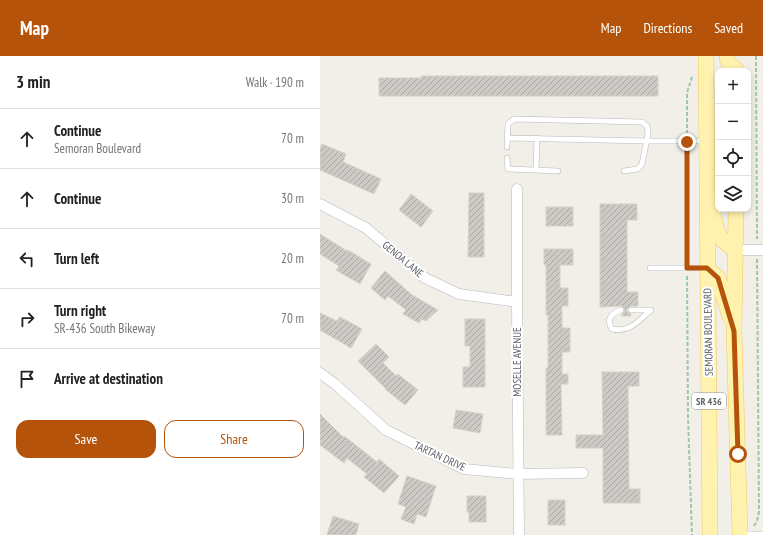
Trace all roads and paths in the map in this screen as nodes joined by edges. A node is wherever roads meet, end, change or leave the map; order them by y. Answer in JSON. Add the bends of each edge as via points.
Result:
{"nodes":[{"id":1,"x":706,"y":56,"type":"edge"},
{"id":2,"x":727,"y":56,"type":"edge"},
{"id":3,"x":756,"y":56,"type":"edge"},
{"id":4,"x":736,"y":65,"type":"edge"},
{"id":5,"x":693,"y":73,"type":"dead end"},
{"id":6,"x":507,"y":138,"type":"junction"},
{"id":7,"x":537,"y":138,"type":"junction"},
{"id":8,"x":647,"y":141,"type":"junction"},
{"id":9,"x":706,"y":141,"type":"junction"},
{"id":10,"x":687,"y":142,"type":"junction"},
{"id":11,"x":507,"y":147,"type":"dead end"},
{"id":12,"x":507,"y":158,"type":"dead end"},
{"id":13,"x":536,"y":170,"type":"junction"},
{"id":14,"x":558,"y":171,"type":"dead end"},
{"id":15,"x":624,"y":171,"type":"dead end"},
{"id":16,"x":706,"y":175,"type":"junction"},
{"id":17,"x":517,"y":189,"type":"dead end"},
{"id":18,"x":320,"y":204,"type":"edge"},
{"id":19,"x":736,"y":212,"type":"edge"},
{"id":20,"x":736,"y":250,"type":"junction"},
{"id":21,"x":760,"y":250,"type":"edge"},
{"id":22,"x":650,"y":268,"type":"dead end"},
{"id":23,"x":687,"y":268,"type":"junction"},
{"id":24,"x":707,"y":268,"type":"junction"},
{"id":25,"x":517,"y":302,"type":"junction"},
{"id":26,"x":621,"y":310,"type":"dead end"},
{"id":27,"x":631,"y":310,"type":"dead end"},
{"id":28,"x":734,"y":331,"type":"junction"},
{"id":29,"x":320,"y":373,"type":"edge"},
{"id":30,"x":583,"y":473,"type":"dead end"},
{"id":31,"x":518,"y":474,"type":"junction"},
{"id":32,"x":753,"y":534,"type":"edge"},
{"id":33,"x":763,"y":534,"type":"edge"},
{"id":34,"x":518,"y":535,"type":"edge"},
{"id":35,"x":692,"y":535,"type":"edge"},
{"id":36,"x":710,"y":535,"type":"edge"},
{"id":37,"x":740,"y":535,"type":"edge"}],
"edges":[{"from":1,"to":9,"type":"main road","name":"SEMORAN BOULEVARD","number":"SR 436"},
{"from":2,"to":4,"type":"main road","via":[[730,65]]},
{"from":3,"to":21,"type":"path","via":[[756,206]]},
{"from":5,"to":10,"type":"path","via":[[687,93]]},
{"from":6,"to":7,"type":"lane"},
{"from":6,"to":8,"type":"lane","via":[[508,124],[514,119],[522,119],[642,122],[647,126]]},
{"from":6,"to":11,"type":"lane"},
{"from":7,"to":8,"type":"lane"},
{"from":7,"to":13,"type":"lane"},
{"from":8,"to":10,"type":"lane"},
{"from":8,"to":15,"type":"lane","via":[[642,164],[638,169]]},
{"from":9,"to":10,"type":"lane"},
{"from":9,"to":16,"type":"main road","name":"SEMORAN BOULEVARD","number":"SR 436"},
{"from":10,"to":23,"type":"path"},
{"from":12,"to":13,"type":"lane","via":[[508,169]]},
{"from":13,"to":14,"type":"lane"},
{"from":16,"to":20,"type":"main road","via":[[716,229],[724,243]]},
{"from":16,"to":24,"type":"main road","name":"SEMORAN BOULEVARD","number":"SR 436"},
{"from":17,"to":25,"type":"street","name":"MOSELLE AVENUE"},
{"from":18,"to":25,"type":"street","name":"GENOA LANE","via":[[366,228],[425,278],[459,294]]},
{"from":19,"to":20,"type":"main road","number":"SR 436"},
{"from":20,"to":21,"type":"street"},
{"from":20,"to":28,"type":"main road","number":"SR 436"},
{"from":21,"to":32,"type":"path","via":[[759,512]]},
{"from":22,"to":23,"type":"lane"},
{"from":23,"to":24,"type":"lane"},
{"from":23,"to":35,"type":"path"},
{"from":24,"to":28,"type":"main road","via":[[718,278]]},
{"from":24,"to":36,"type":"main road","name":"SEMORAN BOULEVARD","number":"SR 436"},
{"from":25,"to":31,"type":"street","name":"MOSELLE AVENUE"},
{"from":26,"to":27,"type":"lane","via":[[609,319],[612,330],[627,330],[651,310]]},
{"from":28,"to":37,"type":"main road","number":"SR 436"},
{"from":29,"to":31,"type":"street","name":"TARTAN DRIVE","via":[[386,430],[464,470]]},
{"from":30,"to":31,"type":"street","name":"TARTAN DRIVE"},
{"from":31,"to":34,"type":"street","name":"MOSELLE AVENUE"},
{"from":32,"to":33,"type":"lane"},
{"from":32,"to":37,"type":"lane"}]}
